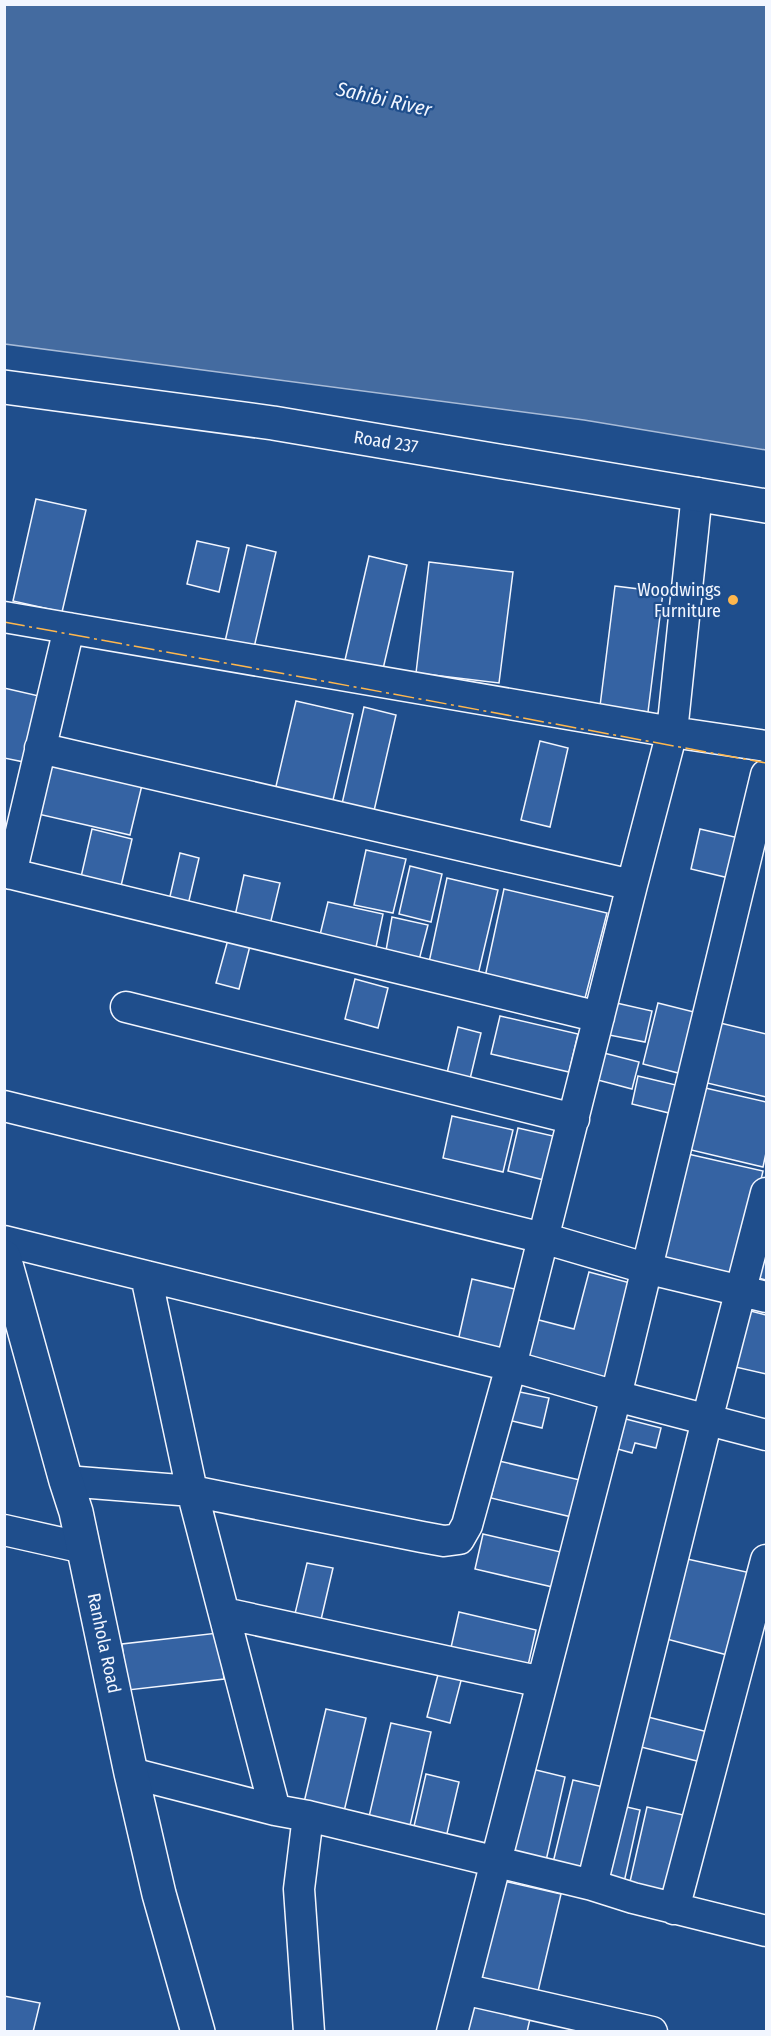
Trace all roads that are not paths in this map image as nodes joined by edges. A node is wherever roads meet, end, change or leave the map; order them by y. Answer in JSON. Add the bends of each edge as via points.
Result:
{"nodes":[{"id":1,"x":4,"y":387,"type":"edge"},
{"id":2,"x":697,"y":493,"type":"junction"},
{"id":3,"x":766,"y":506,"type":"edge"},
{"id":4,"x":4,"y":617,"type":"edge"},
{"id":5,"x":69,"y":628,"type":"junction"},
{"id":6,"x":672,"y":732,"type":"junction"},
{"id":7,"x":766,"y":746,"type":"edge"},
{"id":8,"x":40,"y":748,"type":"junction"},
{"id":9,"x":766,"y":775,"type":"edge"},
{"id":10,"x":8,"y":873,"type":"edge"},
{"id":11,"x":632,"y":885,"type":"junction"},
{"id":12,"x":126,"y":1007,"type":"dead end"},
{"id":13,"x":599,"y":1017,"type":"junction"},
{"id":14,"x":4,"y":1106,"type":"edge"},
{"id":15,"x":574,"y":1119,"type":"junction"},
{"id":16,"x":766,"y":1193,"type":"edge"},
{"id":17,"x":543,"y":1238,"type":"junction"},
{"id":18,"x":4,"y":1241,"type":"edge"},
{"id":19,"x":4,"y":1257,"type":"edge"},
{"id":20,"x":645,"y":1268,"type":"junction"},
{"id":21,"x":146,"y":1276,"type":"junction"},
{"id":22,"x":754,"y":1294,"type":"edge"},
{"id":23,"x":511,"y":1366,"type":"junction"},
{"id":24,"x":616,"y":1396,"type":"junction"},
{"id":25,"x":707,"y":1420,"type":"junction"},
{"id":26,"x":766,"y":1435,"type":"edge"},
{"id":27,"x":66,"y":1481,"type":"junction"},
{"id":28,"x":192,"y":1491,"type":"junction"},
{"id":29,"x":4,"y":1530,"type":"edge"},
{"id":30,"x":84,"y":1548,"type":"junction"},
{"id":31,"x":766,"y":1560,"type":"edge"},
{"id":32,"x":224,"y":1613,"type":"junction"},
{"id":33,"x":542,"y":1682,"type":"junction"},
{"id":34,"x":131,"y":1773,"type":"junction"},
{"id":35,"x":275,"y":1810,"type":"junction"},
{"id":36,"x":309,"y":1816,"type":"junction"},
{"id":37,"x":496,"y":1862,"type":"junction"},
{"id":38,"x":592,"y":1885,"type":"junction"},
{"id":39,"x":674,"y":1909,"type":"junction"},
{"id":40,"x":766,"y":1931,"type":"edge"},
{"id":41,"x":463,"y":1989,"type":"junction"},
{"id":42,"x":198,"y":2031,"type":"edge"},
{"id":43,"x":309,"y":2031,"type":"edge"},
{"id":44,"x":452,"y":2031,"type":"edge"},
{"id":45,"x":652,"y":2031,"type":"edge"}],
"edges":[{"from":1,"to":2,"type":"street","name":"Road 237","via":[[273,423]]},
{"from":2,"to":3,"type":"street","name":"Road 237"},
{"from":2,"to":6,"type":"street"},
{"from":4,"to":5,"type":"street"},
{"from":5,"to":6,"type":"street"},
{"from":5,"to":8,"type":"street"},
{"from":6,"to":7,"type":"street"},
{"from":6,"to":11,"type":"street"},
{"from":8,"to":10,"type":"street"},
{"from":8,"to":11,"type":"street"},
{"from":9,"to":20,"type":"street"},
{"from":10,"to":13,"type":"street"},
{"from":11,"to":13,"type":"street"},
{"from":12,"to":15,"type":"street"},
{"from":13,"to":15,"type":"street"},
{"from":14,"to":17,"type":"street"},
{"from":15,"to":17,"type":"street"},
{"from":16,"to":22,"type":"street"},
{"from":17,"to":20,"type":"street"},
{"from":17,"to":23,"type":"street"},
{"from":18,"to":21,"type":"street"},
{"from":19,"to":27,"type":"street","name":"Ranhola Road"},
{"from":20,"to":22,"type":"street"},
{"from":20,"to":24,"type":"street"},
{"from":21,"to":23,"type":"street"},
{"from":21,"to":28,"type":"street"},
{"from":22,"to":25,"type":"street"},
{"from":23,"to":24,"type":"street"},
{"from":23,"to":28,"type":"street","via":[[467,1525],[459,1539],[444,1541]]},
{"from":24,"to":25,"type":"street"},
{"from":24,"to":33,"type":"street"},
{"from":25,"to":26,"type":"street"},
{"from":25,"to":38,"type":"street"},
{"from":27,"to":28,"type":"street"},
{"from":27,"to":30,"type":"street","name":"Ranhola Road"},
{"from":28,"to":32,"type":"street"},
{"from":29,"to":30,"type":"street"},
{"from":30,"to":34,"type":"street","name":"Ranhola Road"},
{"from":31,"to":39,"type":"street"},
{"from":32,"to":33,"type":"street"},
{"from":32,"to":35,"type":"street"},
{"from":33,"to":37,"type":"street"},
{"from":34,"to":35,"type":"street"},
{"from":34,"to":42,"type":"street","name":"Ranhola Road","via":[[159,1894]]},
{"from":35,"to":36,"type":"street"},
{"from":36,"to":37,"type":"street"},
{"from":36,"to":43,"type":"street","via":[[299,1889]]},
{"from":37,"to":38,"type":"street"},
{"from":37,"to":41,"type":"street"},
{"from":38,"to":39,"type":"street"},
{"from":39,"to":40,"type":"street"},
{"from":41,"to":44,"type":"street"},
{"from":41,"to":45,"type":"street"}]}
